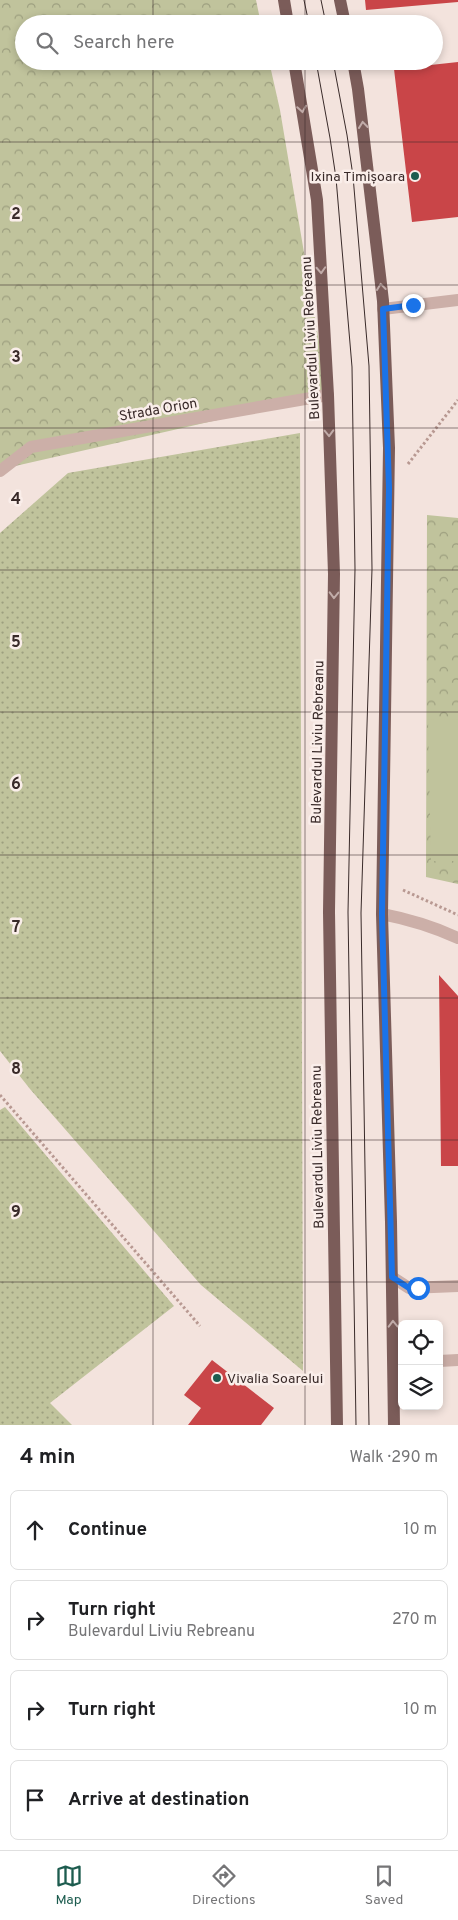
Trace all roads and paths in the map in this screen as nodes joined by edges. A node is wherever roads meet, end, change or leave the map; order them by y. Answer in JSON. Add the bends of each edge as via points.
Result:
{"nodes":[{"id":1,"x":284,"y":0,"type":"edge"},
{"id":2,"x":340,"y":0,"type":"edge"},
{"id":3,"x":286,"y":15,"type":"edge"},
{"id":4,"x":343,"y":15,"type":"edge"},
{"id":5,"x":295,"y":70,"type":"edge"},
{"id":6,"x":355,"y":70,"type":"edge"},
{"id":7,"x":458,"y":300,"type":"edge"},
{"id":8,"x":383,"y":309,"type":"junction"},
{"id":9,"x":328,"y":395,"type":"junction"},
{"id":10,"x":458,"y":400,"type":"edge"},
{"id":11,"x":1,"y":468,"type":"edge"},
{"id":12,"x":389,"y":488,"type":"junction"},
{"id":13,"x":403,"y":890,"type":"dead end"},
{"id":14,"x":382,"y":914,"type":"junction"},
{"id":15,"x":458,"y":915,"type":"edge"},
{"id":16,"x":458,"y":938,"type":"edge"},
{"id":17,"x":0,"y":1095,"type":"edge"},
{"id":18,"x":392,"y":1277,"type":"junction"},
{"id":19,"x":458,"y":1286,"type":"edge"},
{"id":20,"x":200,"y":1326,"type":"dead end"},
{"id":21,"x":458,"y":1360,"type":"edge"},
{"id":22,"x":443,"y":1361,"type":"edge"},
{"id":23,"x":398,"y":1393,"type":"edge"},
{"id":24,"x":394,"y":1401,"type":"junction"},
{"id":25,"x":336,"y":1425,"type":"edge"},
{"id":26,"x":394,"y":1425,"type":"edge"}],
"edges":[{"from":1,"to":3,"type":"main road"},
{"from":2,"to":4,"type":"main road"},
{"from":5,"to":9,"type":"main road","name":"Bulevardul Liviu Rebreanu","one_way":true,"via":[[317,200]]},
{"from":8,"to":6,"type":"main road","one_way":true},
{"from":7,"to":8,"type":"street"},
{"from":8,"to":12,"type":"main road"},
{"from":9,"to":11,"type":"street","name":"Strada Orion","via":[[31,447]]},
{"from":9,"to":25,"type":"main road","name":"Bulevardul Liviu Rebreanu","one_way":true,"via":[[334,574],[328,912]]},
{"from":10,"to":12,"type":"path"},
{"from":12,"to":14,"type":"main road"},
{"from":13,"to":15,"type":"path"},
{"from":14,"to":16,"type":"street"},
{"from":14,"to":18,"type":"main road"},
{"from":17,"to":20,"type":"path"},
{"from":18,"to":19,"type":"street","via":[[409,1288]]},
{"from":24,"to":18,"type":"main road","one_way":true},
{"from":21,"to":22,"type":"street"},
{"from":23,"to":24,"type":"street"},
{"from":24,"to":26,"type":"main road"}]}
